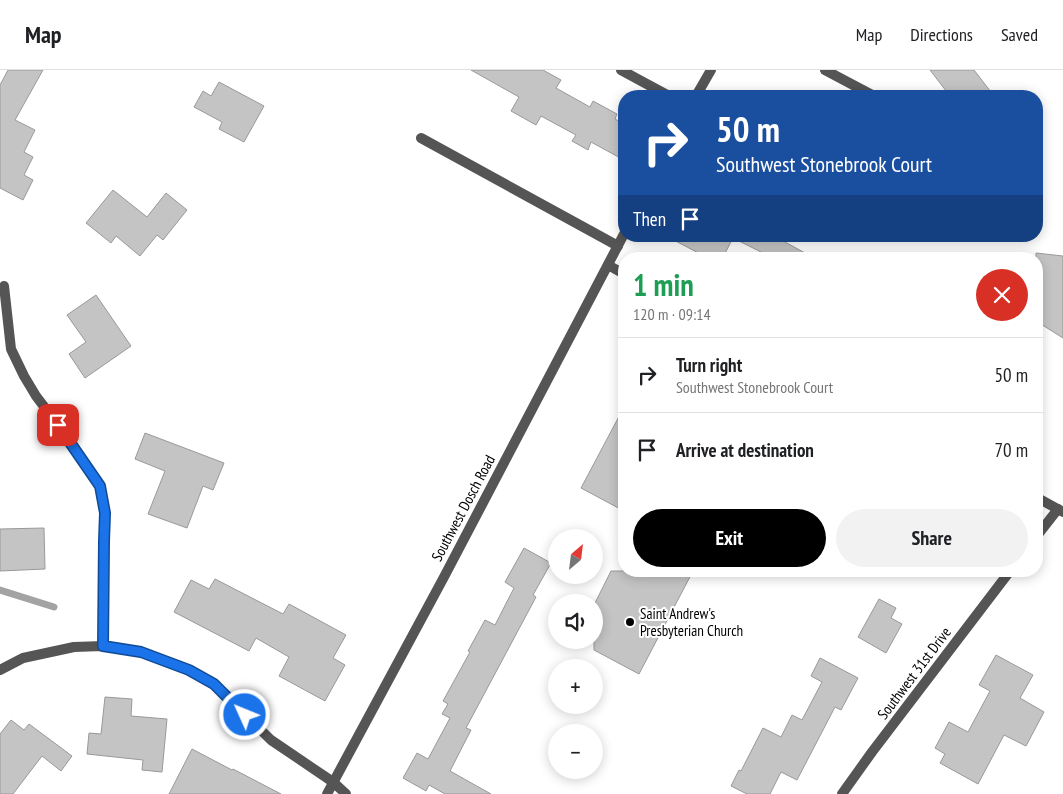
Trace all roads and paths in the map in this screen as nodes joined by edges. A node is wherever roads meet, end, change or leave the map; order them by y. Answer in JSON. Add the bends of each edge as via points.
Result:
{"nodes":[{"id":1,"x":620,"y":70,"type":"edge"},
{"id":2,"x":711,"y":70,"type":"edge"},
{"id":3,"x":826,"y":70,"type":"edge"},
{"id":4,"x":658,"y":90,"type":"edge"},
{"id":5,"x":699,"y":90,"type":"edge"},
{"id":6,"x":863,"y":90,"type":"edge"},
{"id":7,"x":421,"y":138,"type":"dead end"},
{"id":8,"x":620,"y":242,"type":"edge"},
{"id":9,"x":618,"y":246,"type":"junction"},
{"id":10,"x":608,"y":265,"type":"junction"},
{"id":11,"x":618,"y":271,"type":"edge"},
{"id":12,"x":4,"y":286,"type":"dead end"},
{"id":13,"x":1043,"y":501,"type":"edge"},
{"id":14,"x":1060,"y":510,"type":"edge"},
{"id":15,"x":1043,"y":529,"type":"edge"},
{"id":16,"x":1005,"y":577,"type":"edge"},
{"id":17,"x":103,"y":646,"type":"junction"},
{"id":18,"x":0,"y":670,"type":"edge"},
{"id":19,"x":333,"y":782,"type":"junction"},
{"id":20,"x":327,"y":794,"type":"edge"},
{"id":21,"x":346,"y":794,"type":"edge"},
{"id":22,"x":842,"y":794,"type":"edge"}],
"edges":[{"from":1,"to":4,"type":"street"},
{"from":2,"to":5,"type":"street"},
{"from":3,"to":6,"type":"street"},
{"from":7,"to":9,"type":"street"},
{"from":8,"to":9,"type":"street","name":"Southwest Dosch Road"},
{"from":9,"to":10,"type":"street","name":"Southwest Dosch Road"},
{"from":10,"to":11,"type":"street"},
{"from":10,"to":19,"type":"street","name":"Southwest Dosch Road"},
{"from":12,"to":17,"type":"street","via":[[15,358],[36,396],[100,486],[105,513]]},
{"from":13,"to":14,"type":"street"},
{"from":14,"to":15,"type":"street"},
{"from":16,"to":22,"type":"street","name":"Southwest 31st Drive"},
{"from":17,"to":18,"type":"street","via":[[74,647],[31,656]]},
{"from":17,"to":19,"type":"street","via":[[141,652],[198,674],[214,684],[271,740]]},
{"from":19,"to":20,"type":"street","name":"Southwest Dosch Road"},
{"from":19,"to":21,"type":"street"}]}
